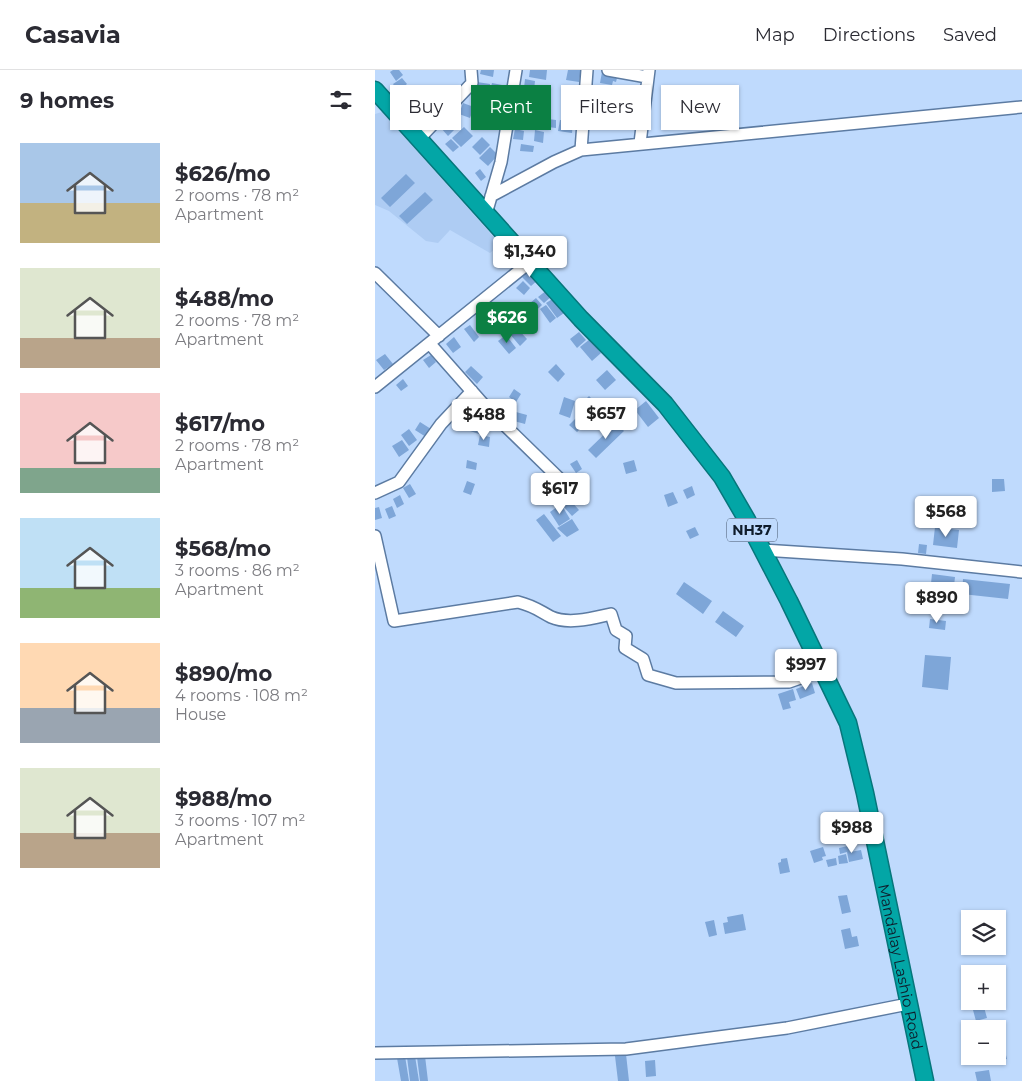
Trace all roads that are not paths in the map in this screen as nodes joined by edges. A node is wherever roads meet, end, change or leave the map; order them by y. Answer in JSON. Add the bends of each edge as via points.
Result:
{"nodes":[{"id":1,"x":471,"y":70,"type":"edge"},
{"id":2,"x":516,"y":70,"type":"edge"},
{"id":3,"x":587,"y":70,"type":"edge"},
{"id":4,"x":608,"y":70,"type":"edge"},
{"id":5,"x":648,"y":73,"type":"edge"},
{"id":6,"x":375,"y":90,"type":"edge"},
{"id":7,"x":1022,"y":106,"type":"edge"},
{"id":8,"x":419,"y":139,"type":"junction"},
{"id":9,"x":640,"y":144,"type":"junction"},
{"id":10,"x":581,"y":150,"type":"junction"},
{"id":11,"x":491,"y":196,"type":"junction"},
{"id":12,"x":486,"y":214,"type":"junction"},
{"id":13,"x":530,"y":262,"type":"junction"},
{"id":14,"x":375,"y":273,"type":"edge"},
{"id":15,"x":439,"y":336,"type":"junction"},
{"id":16,"x":430,"y":344,"type":"junction"},
{"id":17,"x":375,"y":387,"type":"edge"},
{"id":18,"x":472,"y":391,"type":"junction"},
{"id":19,"x":567,"y":487,"type":"dead end"},
{"id":20,"x":375,"y":493,"type":"edge"},
{"id":21,"x":375,"y":536,"type":"edge"},
{"id":22,"x":763,"y":550,"type":"junction"},
{"id":23,"x":1022,"y":572,"type":"edge"},
{"id":24,"x":823,"y":670,"type":"junction"},
{"id":25,"x":908,"y":1004,"type":"junction"},
{"id":26,"x":375,"y":1053,"type":"edge"},
{"id":27,"x":925,"y":1081,"type":"edge"}],
"edges":[{"from":1,"to":8,"type":"street","via":[[472,83]]},
{"from":2,"to":11,"type":"street","via":[[501,162]]},
{"from":3,"to":10,"type":"street"},
{"from":4,"to":5,"type":"street"},
{"from":5,"to":9,"type":"street"},
{"from":6,"to":8,"type":"highway","name":"Mandalay Lashio Road","number":"NH37"},
{"from":7,"to":9,"type":"street"},
{"from":8,"to":12,"type":"highway","name":"Mandalay Lashio Road","number":"NH37"},
{"from":9,"to":10,"type":"street"},
{"from":10,"to":11,"type":"street"},
{"from":11,"to":12,"type":"street"},
{"from":12,"to":13,"type":"highway","name":"Mandalay Lashio Road","number":"NH37"},
{"from":13,"to":15,"type":"street"},
{"from":13,"to":22,"type":"highway","name":"Mandalay Lashio Road","number":"NH37","via":[[665,404],[722,477]]},
{"from":14,"to":15,"type":"street"},
{"from":15,"to":16,"type":"street"},
{"from":16,"to":17,"type":"street"},
{"from":16,"to":18,"type":"street"},
{"from":18,"to":19,"type":"street"},
{"from":18,"to":20,"type":"street","via":[[441,424],[399,482]]},
{"from":21,"to":24,"type":"street","via":[[395,621],[519,602],[536,607],[553,618],[584,620],[611,614],[617,630],[626,636],[625,648],[643,659],[648,675],[676,683],[789,682]]},
{"from":22,"to":23,"type":"street","via":[[902,559]]},
{"from":22,"to":24,"type":"highway","name":"Mandalay Lashio Road","number":"NH37"},
{"from":24,"to":25,"type":"highway","name":"Mandalay Lashio Road","number":"NH37","via":[[848,723]]},
{"from":25,"to":26,"type":"street","via":[[787,1028],[626,1049]]},
{"from":25,"to":27,"type":"highway","name":"Mandalay Lashio Road","number":"NH37"}]}
